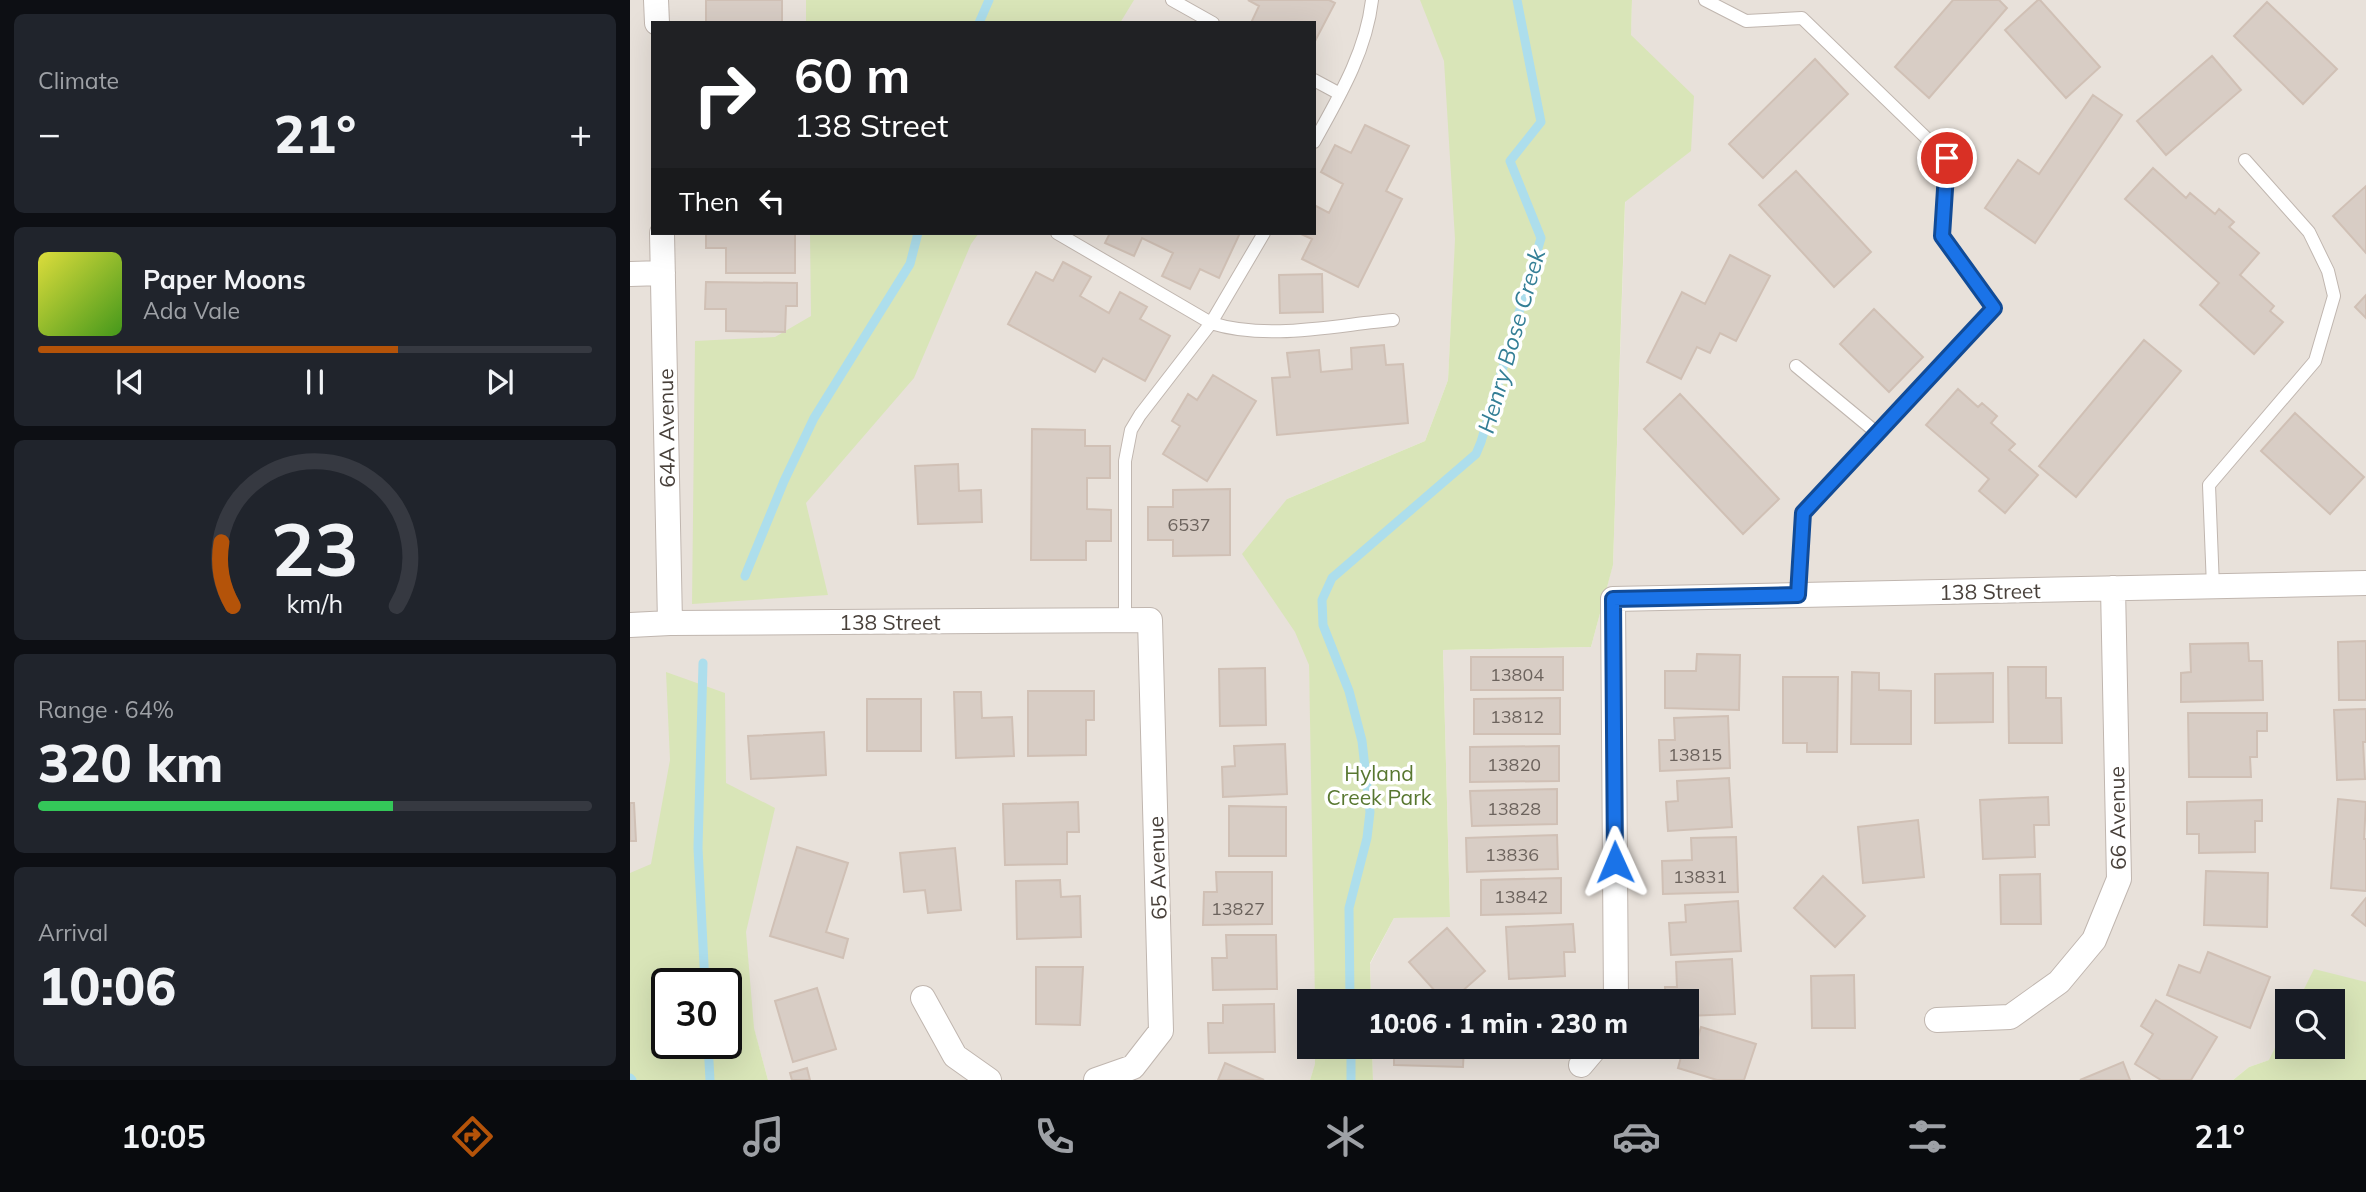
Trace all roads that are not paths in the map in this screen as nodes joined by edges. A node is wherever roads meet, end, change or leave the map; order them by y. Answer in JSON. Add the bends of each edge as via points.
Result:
{"nodes":[{"id":1,"x":656,"y":0,"type":"edge"},
{"id":2,"x":1172,"y":0,"type":"edge"},
{"id":3,"x":1372,"y":0,"type":"edge"},
{"id":4,"x":1705,"y":0,"type":"edge"},
{"id":5,"x":657,"y":21,"type":"edge"},
{"id":6,"x":1209,"y":21,"type":"edge"},
{"id":7,"x":1316,"y":81,"type":"edge"},
{"id":8,"x":1340,"y":94,"type":"junction"},
{"id":9,"x":1316,"y":138,"type":"edge"},
{"id":10,"x":2245,"y":160,"type":"dead end"},
{"id":11,"x":662,"y":235,"type":"edge"},
{"id":12,"x":1060,"y":235,"type":"edge"},
{"id":13,"x":1263,"y":235,"type":"edge"},
{"id":14,"x":663,"y":273,"type":"junction"},
{"id":15,"x":630,"y":274,"type":"edge"},
{"id":16,"x":1393,"y":320,"type":"dead end"},
{"id":17,"x":1211,"y":323,"type":"junction"},
{"id":18,"x":1796,"y":366,"type":"dead end"},
{"id":19,"x":1877,"y":433,"type":"junction"},
{"id":20,"x":2366,"y":583,"type":"edge"},
{"id":21,"x":2213,"y":587,"type":"junction"},
{"id":22,"x":2113,"y":588,"type":"junction"},
{"id":23,"x":1798,"y":595,"type":"junction"},
{"id":24,"x":1138,"y":620,"type":"junction"},
{"id":25,"x":670,"y":623,"type":"junction"},
{"id":26,"x":630,"y":625,"type":"edge"},
{"id":27,"x":1616,"y":989,"type":"edge"},
{"id":28,"x":923,"y":998,"type":"dead end"},
{"id":29,"x":1937,"y":1020,"type":"dead end"},
{"id":30,"x":989,"y":1080,"type":"edge"},
{"id":31,"x":1096,"y":1080,"type":"edge"}],
"edges":[{"from":1,"to":5,"type":"street"},
{"from":2,"to":6,"type":"lane"},
{"from":3,"to":8,"type":"lane","via":[[1360,49]]},
{"from":4,"to":19,"type":"lane","via":[[1746,21],[1802,18],[1947,158],[1942,236],[1994,308]]},
{"from":7,"to":8,"type":"lane"},
{"from":8,"to":9,"type":"lane"},
{"from":10,"to":21,"type":"lane","via":[[2309,232],[2328,271],[2334,296],[2315,361],[2209,485]]},
{"from":11,"to":14,"type":"street","name":"64A Avenue"},
{"from":12,"to":17,"type":"lane"},
{"from":13,"to":17,"type":"lane"},
{"from":14,"to":15,"type":"street"},
{"from":14,"to":25,"type":"street","name":"64A Avenue"},
{"from":16,"to":17,"type":"lane","via":[[1269,332]]},
{"from":17,"to":24,"type":"lane","via":[[1140,415],[1126,447]]},
{"from":18,"to":19,"type":"lane"},
{"from":19,"to":23,"type":"lane","via":[[1803,513]]},
{"from":20,"to":21,"type":"street","name":"138 Street"},
{"from":21,"to":22,"type":"street","name":"138 Street"},
{"from":22,"to":23,"type":"street","name":"138 Street"},
{"from":22,"to":29,"type":"street","name":"66 Avenue","via":[[2119,879],[2094,940],[2059,982],[2010,1017]]},
{"from":23,"to":27,"type":"street","name":"138 Street","via":[[1613,599]]},
{"from":24,"to":25,"type":"street","name":"138 Street"},
{"from":24,"to":31,"type":"street","name":"65 Avenue","via":[[1161,1031],[1133,1067]]},
{"from":25,"to":26,"type":"street","name":"138 Street"},
{"from":28,"to":30,"type":"street","via":[[955,1056]]}]}
